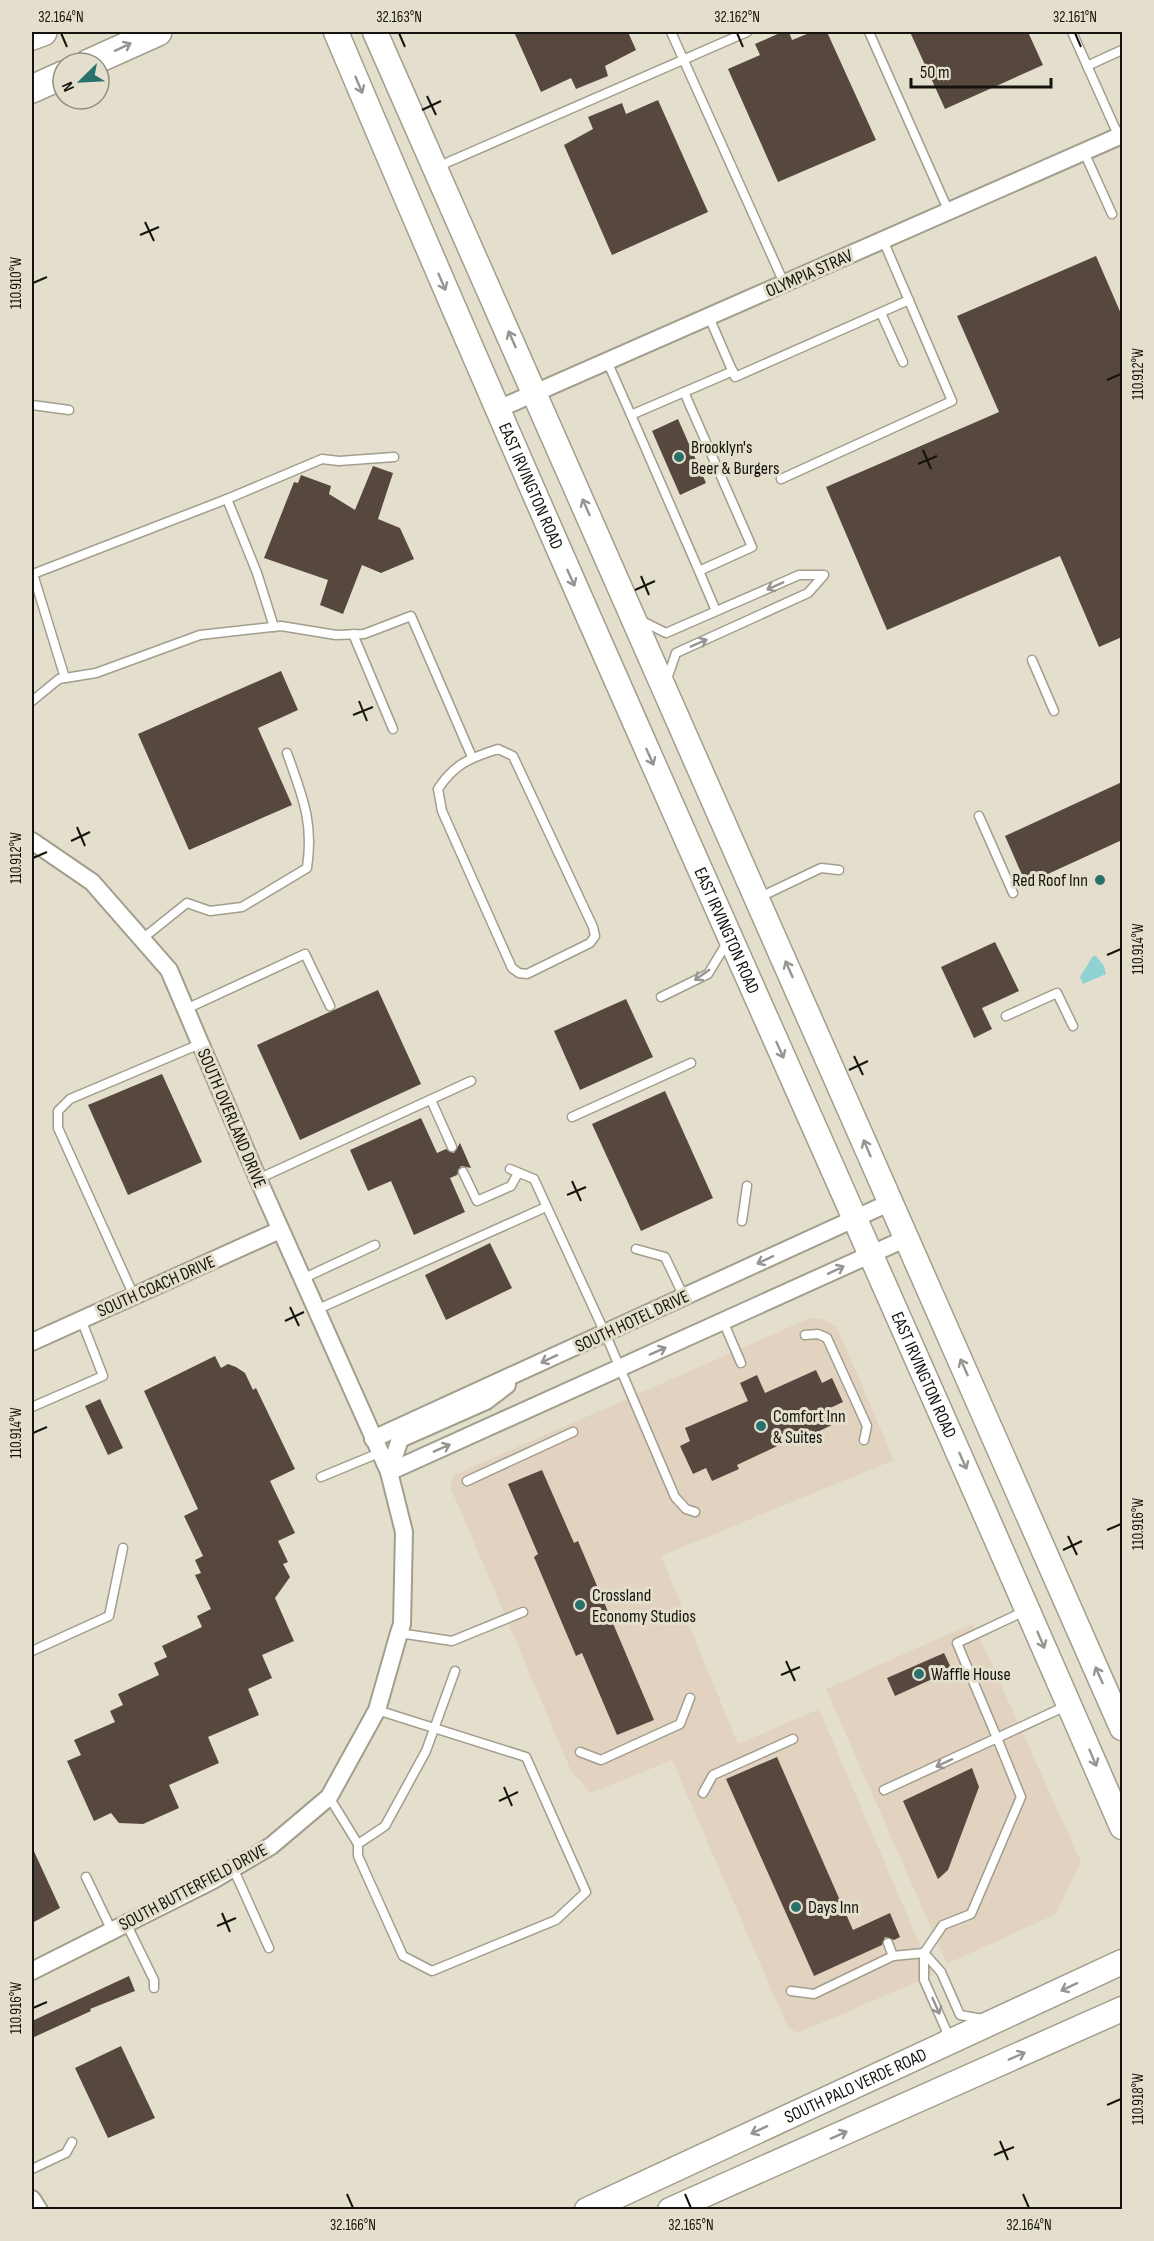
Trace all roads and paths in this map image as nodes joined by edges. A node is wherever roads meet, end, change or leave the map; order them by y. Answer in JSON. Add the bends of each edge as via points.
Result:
{"nodes":[{"id":1,"x":42,"y":32,"type":"edge"},
{"id":2,"x":158,"y":32,"type":"edge"},
{"id":3,"x":336,"y":32,"type":"edge"},
{"id":4,"x":375,"y":32,"type":"edge"},
{"id":5,"x":671,"y":32,"type":"edge"},
{"id":6,"x":747,"y":32,"type":"edge"},
{"id":7,"x":869,"y":32,"type":"edge"},
{"id":8,"x":1072,"y":32,"type":"edge"},
{"id":9,"x":32,"y":36,"type":"edge"},
{"id":10,"x":1122,"y":50,"type":"edge"},
{"id":11,"x":111,"y":53,"type":"edge"},
{"id":12,"x":684,"y":60,"type":"junction"},
{"id":13,"x":1087,"y":66,"type":"junction"},
{"id":14,"x":51,"y":80,"type":"edge"},
{"id":15,"x":32,"y":89,"type":"edge"},
{"id":16,"x":1121,"y":136,"type":"edge"},
{"id":17,"x":1084,"y":152,"type":"junction"},
{"id":18,"x":436,"y":168,"type":"junction"},
{"id":19,"x":949,"y":212,"type":"junction"},
{"id":20,"x":1112,"y":214,"type":"dead end"},
{"id":21,"x":883,"y":240,"type":"junction"},
{"id":22,"x":784,"y":284,"type":"junction"},
{"id":23,"x":909,"y":300,"type":"junction"},
{"id":24,"x":881,"y":313,"type":"junction"},
{"id":25,"x":709,"y":317,"type":"junction"},
{"id":26,"x":607,"y":361,"type":"junction"},
{"id":27,"x":903,"y":362,"type":"dead end"},
{"id":28,"x":733,"y":371,"type":"junction"},
{"id":29,"x":536,"y":392,"type":"junction"},
{"id":30,"x":684,"y":392,"type":"junction"},
{"id":31,"x":32,"y":405,"type":"edge"},
{"id":32,"x":69,"y":410,"type":"dead end"},
{"id":33,"x":496,"y":410,"type":"junction"},
{"id":34,"x":631,"y":415,"type":"junction"},
{"id":35,"x":394,"y":457,"type":"dead end"},
{"id":36,"x":781,"y":479,"type":"dead end"},
{"id":37,"x":227,"y":499,"type":"junction"},
{"id":38,"x":699,"y":571,"type":"junction"},
{"id":39,"x":717,"y":611,"type":"junction"},
{"id":40,"x":634,"y":617,"type":"junction"},
{"id":41,"x":274,"y":627,"type":"junction"},
{"id":42,"x":353,"y":634,"type":"junction"},
{"id":43,"x":1032,"y":660,"type":"dead end"},
{"id":44,"x":64,"y":678,"type":"junction"},
{"id":45,"x":664,"y":685,"type":"junction"},
{"id":46,"x":32,"y":701,"type":"edge"},
{"id":47,"x":1054,"y":711,"type":"dead end"},
{"id":48,"x":393,"y":729,"type":"dead end"},
{"id":49,"x":287,"y":753,"type":"dead end"},
{"id":50,"x":472,"y":757,"type":"junction"},
{"id":51,"x":979,"y":816,"type":"dead end"},
{"id":52,"x":32,"y":841,"type":"edge"},
{"id":53,"x":839,"y":870,"type":"dead end"},
{"id":54,"x":1013,"y":893,"type":"dead end"},
{"id":55,"x":758,"y":898,"type":"junction"},
{"id":56,"x":730,"y":938,"type":"junction"},
{"id":57,"x":142,"y":939,"type":"junction"},
{"id":58,"x":661,"y":997,"type":"dead end"},
{"id":59,"x":330,"y":1006,"type":"dead end"},
{"id":60,"x":186,"y":1009,"type":"junction"},
{"id":61,"x":1006,"y":1016,"type":"dead end"},
{"id":62,"x":1073,"y":1026,"type":"dead end"},
{"id":63,"x":201,"y":1044,"type":"junction"},
{"id":64,"x":691,"y":1063,"type":"dead end"},
{"id":65,"x":471,"y":1081,"type":"dead end"},
{"id":66,"x":430,"y":1100,"type":"junction"},
{"id":67,"x":572,"y":1117,"type":"dead end"},
{"id":68,"x":452,"y":1147,"type":"dead end"},
{"id":69,"x":463,"y":1172,"type":"dead end"},
{"id":70,"x":258,"y":1179,"type":"junction"},
{"id":71,"x":747,"y":1186,"type":"dead end"},
{"id":72,"x":891,"y":1202,"type":"junction"},
{"id":73,"x":546,"y":1206,"type":"junction"},
{"id":74,"x":856,"y":1218,"type":"junction"},
{"id":75,"x":742,"y":1221,"type":"dead end"},
{"id":76,"x":280,"y":1230,"type":"junction"},
{"id":77,"x":907,"y":1238,"type":"junction"},
{"id":78,"x":375,"y":1245,"type":"dead end"},
{"id":79,"x":636,"y":1250,"type":"dead end"},
{"id":80,"x":872,"y":1254,"type":"junction"},
{"id":81,"x":302,"y":1280,"type":"junction"},
{"id":82,"x":134,"y":1296,"type":"junction"},
{"id":83,"x":684,"y":1297,"type":"junction"},
{"id":84,"x":315,"y":1310,"type":"junction"},
{"id":85,"x":81,"y":1319,"type":"junction"},
{"id":86,"x":723,"y":1321,"type":"junction"},
{"id":87,"x":605,"y":1333,"type":"junction"},
{"id":88,"x":805,"y":1335,"type":"dead end"},
{"id":89,"x":32,"y":1342,"type":"edge"},
{"id":90,"x":741,"y":1363,"type":"dead end"},
{"id":91,"x":619,"y":1368,"type":"junction"},
{"id":92,"x":527,"y":1369,"type":"junction"},
{"id":93,"x":32,"y":1407,"type":"edge"},
{"id":94,"x":573,"y":1432,"type":"dead end"},
{"id":95,"x":864,"y":1440,"type":"dead end"},
{"id":96,"x":376,"y":1446,"type":"junction"},
{"id":97,"x":389,"y":1472,"type":"junction"},
{"id":98,"x":321,"y":1477,"type":"dead end"},
{"id":99,"x":467,"y":1482,"type":"dead end"},
{"id":100,"x":695,"y":1512,"type":"dead end"},
{"id":101,"x":123,"y":1548,"type":"dead end"},
{"id":102,"x":1028,"y":1609,"type":"junction"},
{"id":103,"x":523,"y":1612,"type":"dead end"},
{"id":104,"x":399,"y":1633,"type":"junction"},
{"id":105,"x":32,"y":1651,"type":"edge"},
{"id":106,"x":455,"y":1671,"type":"dead end"},
{"id":107,"x":690,"y":1698,"type":"dead end"},
{"id":108,"x":1069,"y":1705,"type":"junction"},
{"id":109,"x":377,"y":1710,"type":"junction"},
{"id":110,"x":435,"y":1728,"type":"junction"},
{"id":111,"x":1122,"y":1728,"type":"edge"},
{"id":112,"x":997,"y":1738,"type":"junction"},
{"id":113,"x":793,"y":1739,"type":"dead end"},
{"id":114,"x":580,"y":1752,"type":"dead end"},
{"id":115,"x":884,"y":1790,"type":"dead end"},
{"id":116,"x":703,"y":1793,"type":"dead end"},
{"id":117,"x":329,"y":1797,"type":"junction"},
{"id":118,"x":1122,"y":1827,"type":"edge"},
{"id":119,"x":358,"y":1844,"type":"junction"},
{"id":120,"x":233,"y":1868,"type":"junction"},
{"id":121,"x":86,"y":1877,"type":"dead end"},
{"id":122,"x":119,"y":1927,"type":"junction"},
{"id":123,"x":888,"y":1943,"type":"dead end"},
{"id":124,"x":269,"y":1948,"type":"dead end"},
{"id":125,"x":924,"y":1953,"type":"junction"},
{"id":126,"x":893,"y":1956,"type":"junction"},
{"id":127,"x":1122,"y":1962,"type":"edge"},
{"id":128,"x":32,"y":1971,"type":"edge"},
{"id":129,"x":154,"y":1988,"type":"dead end"},
{"id":130,"x":791,"y":1992,"type":"dead end"},
{"id":131,"x":1122,"y":2009,"type":"edge"},
{"id":132,"x":995,"y":2021,"type":"junction"},
{"id":133,"x":928,"y":2052,"type":"junction"},
{"id":134,"x":72,"y":2142,"type":"dead end"},
{"id":135,"x":32,"y":2169,"type":"edge"},
{"id":136,"x":32,"y":2199,"type":"edge"},
{"id":137,"x":608,"y":2203,"type":"edge"},
{"id":138,"x":39,"y":2210,"type":"edge"},
{"id":139,"x":587,"y":2210,"type":"edge"},
{"id":140,"x":670,"y":2210,"type":"edge"}],
"edges":[{"from":1,"to":9,"type":"main road"},
{"from":11,"to":2,"type":"main road","one_way":true},
{"from":3,"to":33,"type":"main road","name":"EAST IRVINGTON ROAD","one_way":true},
{"from":4,"to":18,"type":"main road"},
{"from":5,"to":12,"type":"lane"},
{"from":6,"to":12,"type":"lane"},
{"from":7,"to":19,"type":"lane"},
{"from":8,"to":13,"type":"lane"},
{"from":10,"to":13,"type":"lane"},
{"from":12,"to":18,"type":"lane"},
{"from":12,"to":22,"type":"lane"},
{"from":13,"to":16,"type":"lane"},
{"from":14,"to":15,"type":"main road"},
{"from":16,"to":17,"type":"street","name":"OLYMPIA STRAV"},
{"from":17,"to":19,"type":"street","name":"OLYMPIA STRAV"},
{"from":17,"to":20,"type":"lane"},
{"from":29,"to":18,"type":"main road","one_way":true},
{"from":19,"to":21,"type":"street","name":"OLYMPIA STRAV"},
{"from":21,"to":22,"type":"street","name":"OLYMPIA STRAV"},
{"from":21,"to":23,"type":"lane"},
{"from":22,"to":25,"type":"street","name":"OLYMPIA STRAV"},
{"from":23,"to":24,"type":"lane"},
{"from":23,"to":36,"type":"lane","via":[[952,401]]},
{"from":24,"to":27,"type":"lane"},
{"from":24,"to":28,"type":"lane","via":[[735,377]]},
{"from":25,"to":26,"type":"street","name":"OLYMPIA STRAV"},
{"from":25,"to":28,"type":"lane"},
{"from":26,"to":29,"type":"street","name":"OLYMPIA STRAV"},
{"from":26,"to":34,"type":"lane"},
{"from":28,"to":30,"type":"lane"},
{"from":29,"to":33,"type":"street","name":"OLYMPIA STRAV"},
{"from":40,"to":29,"type":"main road","one_way":true},
{"from":30,"to":34,"type":"lane"},
{"from":30,"to":38,"type":"lane","via":[[752,547]]},
{"from":31,"to":32,"type":"lane"},
{"from":33,"to":56,"type":"main road","name":"EAST IRVINGTON ROAD","one_way":true},
{"from":34,"to":38,"type":"lane"},
{"from":35,"to":37,"type":"lane","via":[[322,459]]},
{"from":37,"to":41,"type":"lane"},
{"from":37,"to":44,"type":"lane","via":[[33,574]]},
{"from":38,"to":39,"type":"lane"},
{"from":39,"to":40,"type":"lane","via":[[666,633]]},
{"from":45,"to":39,"type":"lane","one_way":true,"via":[[676,654],[808,594],[824,575],[799,575]]},
{"from":40,"to":45,"type":"main road"},
{"from":41,"to":42,"type":"lane"},
{"from":41,"to":44,"type":"lane","via":[[200,635],[96,673]]},
{"from":42,"to":48,"type":"lane"},
{"from":42,"to":50,"type":"lane","via":[[364,634],[411,616]]},
{"from":43,"to":47,"type":"lane"},
{"from":44,"to":46,"type":"lane"},
{"from":45,"to":55,"type":"main road"},
{"from":49,"to":57,"type":"lane","via":[[309,817],[307,868],[242,907],[210,911],[187,903]]},
{"from":50,"to":50,"type":"lane","via":[[449,772],[438,789],[442,811],[512,968],[527,974],[590,943],[595,936],[593,927],[513,756],[498,749]]},
{"from":51,"to":54,"type":"lane"},
{"from":52,"to":57,"type":"street","name":"SOUTH OVERLAND DRIVE","via":[[92,882]]},
{"from":53,"to":55,"type":"lane","via":[[821,868]]},
{"from":72,"to":55,"type":"main road","one_way":true},
{"from":56,"to":58,"type":"lane","one_way":true,"via":[[708,974]]},
{"from":56,"to":74,"type":"main road","name":"EAST IRVINGTON ROAD","one_way":true},
{"from":57,"to":60,"type":"street","name":"SOUTH OVERLAND DRIVE","via":[[169,970]]},
{"from":59,"to":60,"type":"lane","via":[[306,954]]},
{"from":60,"to":63,"type":"street","name":"SOUTH OVERLAND DRIVE"},
{"from":61,"to":62,"type":"lane","via":[[1057,993]]},
{"from":63,"to":70,"type":"street","name":"SOUTH OVERLAND DRIVE"},
{"from":63,"to":82,"type":"lane","via":[[70,1099],[58,1111],[58,1128]]},
{"from":64,"to":67,"type":"lane"},
{"from":65,"to":66,"type":"lane"},
{"from":66,"to":68,"type":"lane"},
{"from":66,"to":70,"type":"lane"},
{"from":69,"to":73,"type":"lane","via":[[477,1201],[510,1186],[514,1171],[534,1179]]},
{"from":70,"to":76,"type":"street","name":"SOUTH OVERLAND DRIVE"},
{"from":71,"to":75,"type":"lane"},
{"from":72,"to":74,"type":"street","name":"SOUTH HOTEL DRIVE"},
{"from":72,"to":77,"type":"main road"},
{"from":73,"to":84,"type":"lane"},
{"from":73,"to":87,"type":"lane"},
{"from":74,"to":80,"type":"main road","name":"EAST IRVINGTON ROAD"},
{"from":74,"to":83,"type":"street","name":"SOUTH HOTEL DRIVE","one_way":true},
{"from":76,"to":81,"type":"street","name":"SOUTH OVERLAND DRIVE"},
{"from":76,"to":82,"type":"street","name":"SOUTH COACH DRIVE"},
{"from":77,"to":80,"type":"street","name":"SOUTH HOTEL DRIVE"},
{"from":111,"to":77,"type":"main road","one_way":true},
{"from":78,"to":81,"type":"lane"},
{"from":79,"to":83,"type":"lane","via":[[665,1257]]},
{"from":86,"to":80,"type":"street","name":"SOUTH HOTEL DRIVE","one_way":true},
{"from":80,"to":102,"type":"main road","name":"EAST IRVINGTON ROAD","one_way":true},
{"from":81,"to":84,"type":"street","name":"SOUTH OVERLAND DRIVE"},
{"from":82,"to":85,"type":"street","name":"SOUTH COACH DRIVE"},
{"from":83,"to":87,"type":"street","name":"SOUTH HOTEL DRIVE"},
{"from":84,"to":96,"type":"street","name":"SOUTH OVERLAND DRIVE"},
{"from":85,"to":89,"type":"street","name":"SOUTH COACH DRIVE"},
{"from":85,"to":93,"type":"lane","via":[[103,1376]]},
{"from":86,"to":90,"type":"lane"},
{"from":91,"to":86,"type":"street","name":"SOUTH HOTEL DRIVE","one_way":true},
{"from":87,"to":91,"type":"lane"},
{"from":87,"to":92,"type":"street","name":"SOUTH HOTEL DRIVE","one_way":true},
{"from":88,"to":95,"type":"lane","via":[[827,1338],[867,1426]]},
{"from":97,"to":91,"type":"street","name":"SOUTH HOTEL DRIVE","one_way":true},
{"from":91,"to":100,"type":"lane","via":[[675,1497]]},
{"from":92,"to":96,"type":"street","name":"SOUTH HOTEL DRIVE"},
{"from":92,"to":97,"type":"street","via":[[486,1401],[400,1439]]},
{"from":94,"to":99,"type":"lane"},
{"from":96,"to":97,"type":"street","name":"SOUTH BUTTERFIELD DRIVE"},
{"from":96,"to":98,"type":"lane"},
{"from":97,"to":104,"type":"street","name":"SOUTH BUTTERFIELD DRIVE","via":[[404,1532]]},
{"from":101,"to":105,"type":"lane","via":[[109,1616]]},
{"from":102,"to":108,"type":"main road","name":"EAST IRVINGTON ROAD","one_way":true},
{"from":102,"to":112,"type":"lane","via":[[957,1643]]},
{"from":103,"to":104,"type":"lane","via":[[452,1641]]},
{"from":104,"to":109,"type":"street","name":"SOUTH BUTTERFIELD DRIVE"},
{"from":106,"to":110,"type":"lane"},
{"from":107,"to":114,"type":"lane","via":[[680,1724],[601,1760]]},
{"from":108,"to":112,"type":"lane"},
{"from":108,"to":118,"type":"main road","name":"EAST IRVINGTON ROAD","one_way":true},
{"from":109,"to":110,"type":"lane"},
{"from":109,"to":117,"type":"street","name":"SOUTH BUTTERFIELD DRIVE"},
{"from":110,"to":119,"type":"lane","via":[[385,1826]]},
{"from":110,"to":119,"type":"lane","via":[[526,1757],[586,1892],[556,1920],[432,1971],[403,1956],[358,1856]]},
{"from":112,"to":115,"type":"lane","one_way":true},
{"from":112,"to":125,"type":"lane","via":[[1021,1797],[971,1914],[943,1925]]},
{"from":113,"to":116,"type":"lane","via":[[713,1775]]},
{"from":117,"to":119,"type":"lane"},
{"from":117,"to":120,"type":"street","name":"SOUTH BUTTERFIELD DRIVE","via":[[271,1846]]},
{"from":120,"to":122,"type":"street","name":"SOUTH BUTTERFIELD DRIVE"},
{"from":120,"to":124,"type":"lane"},
{"from":121,"to":122,"type":"lane"},
{"from":122,"to":128,"type":"street","name":"SOUTH BUTTERFIELD DRIVE"},
{"from":122,"to":129,"type":"lane","via":[[154,1980]]},
{"from":123,"to":126,"type":"lane"},
{"from":125,"to":126,"type":"lane"},
{"from":125,"to":132,"type":"lane","via":[[941,1972],[960,2015]]},
{"from":125,"to":133,"type":"lane","one_way":true,"via":[[924,1980],[947,2032]]},
{"from":126,"to":130,"type":"lane","via":[[814,1994]]},
{"from":127,"to":132,"type":"main road","name":"SOUTH PALO VERDE ROAD","one_way":true},
{"from":140,"to":131,"type":"main road","name":"SOUTH PALO VERDE ROAD","one_way":true},
{"from":132,"to":133,"type":"main road","name":"SOUTH PALO VERDE ROAD"},
{"from":133,"to":137,"type":"main road","name":"SOUTH PALO VERDE ROAD","one_way":true},
{"from":134,"to":135,"type":"lane","via":[[66,2153]]},
{"from":136,"to":138,"type":"street"},
{"from":137,"to":139,"type":"main road","name":"SOUTH PALO VERDE ROAD"}]}
